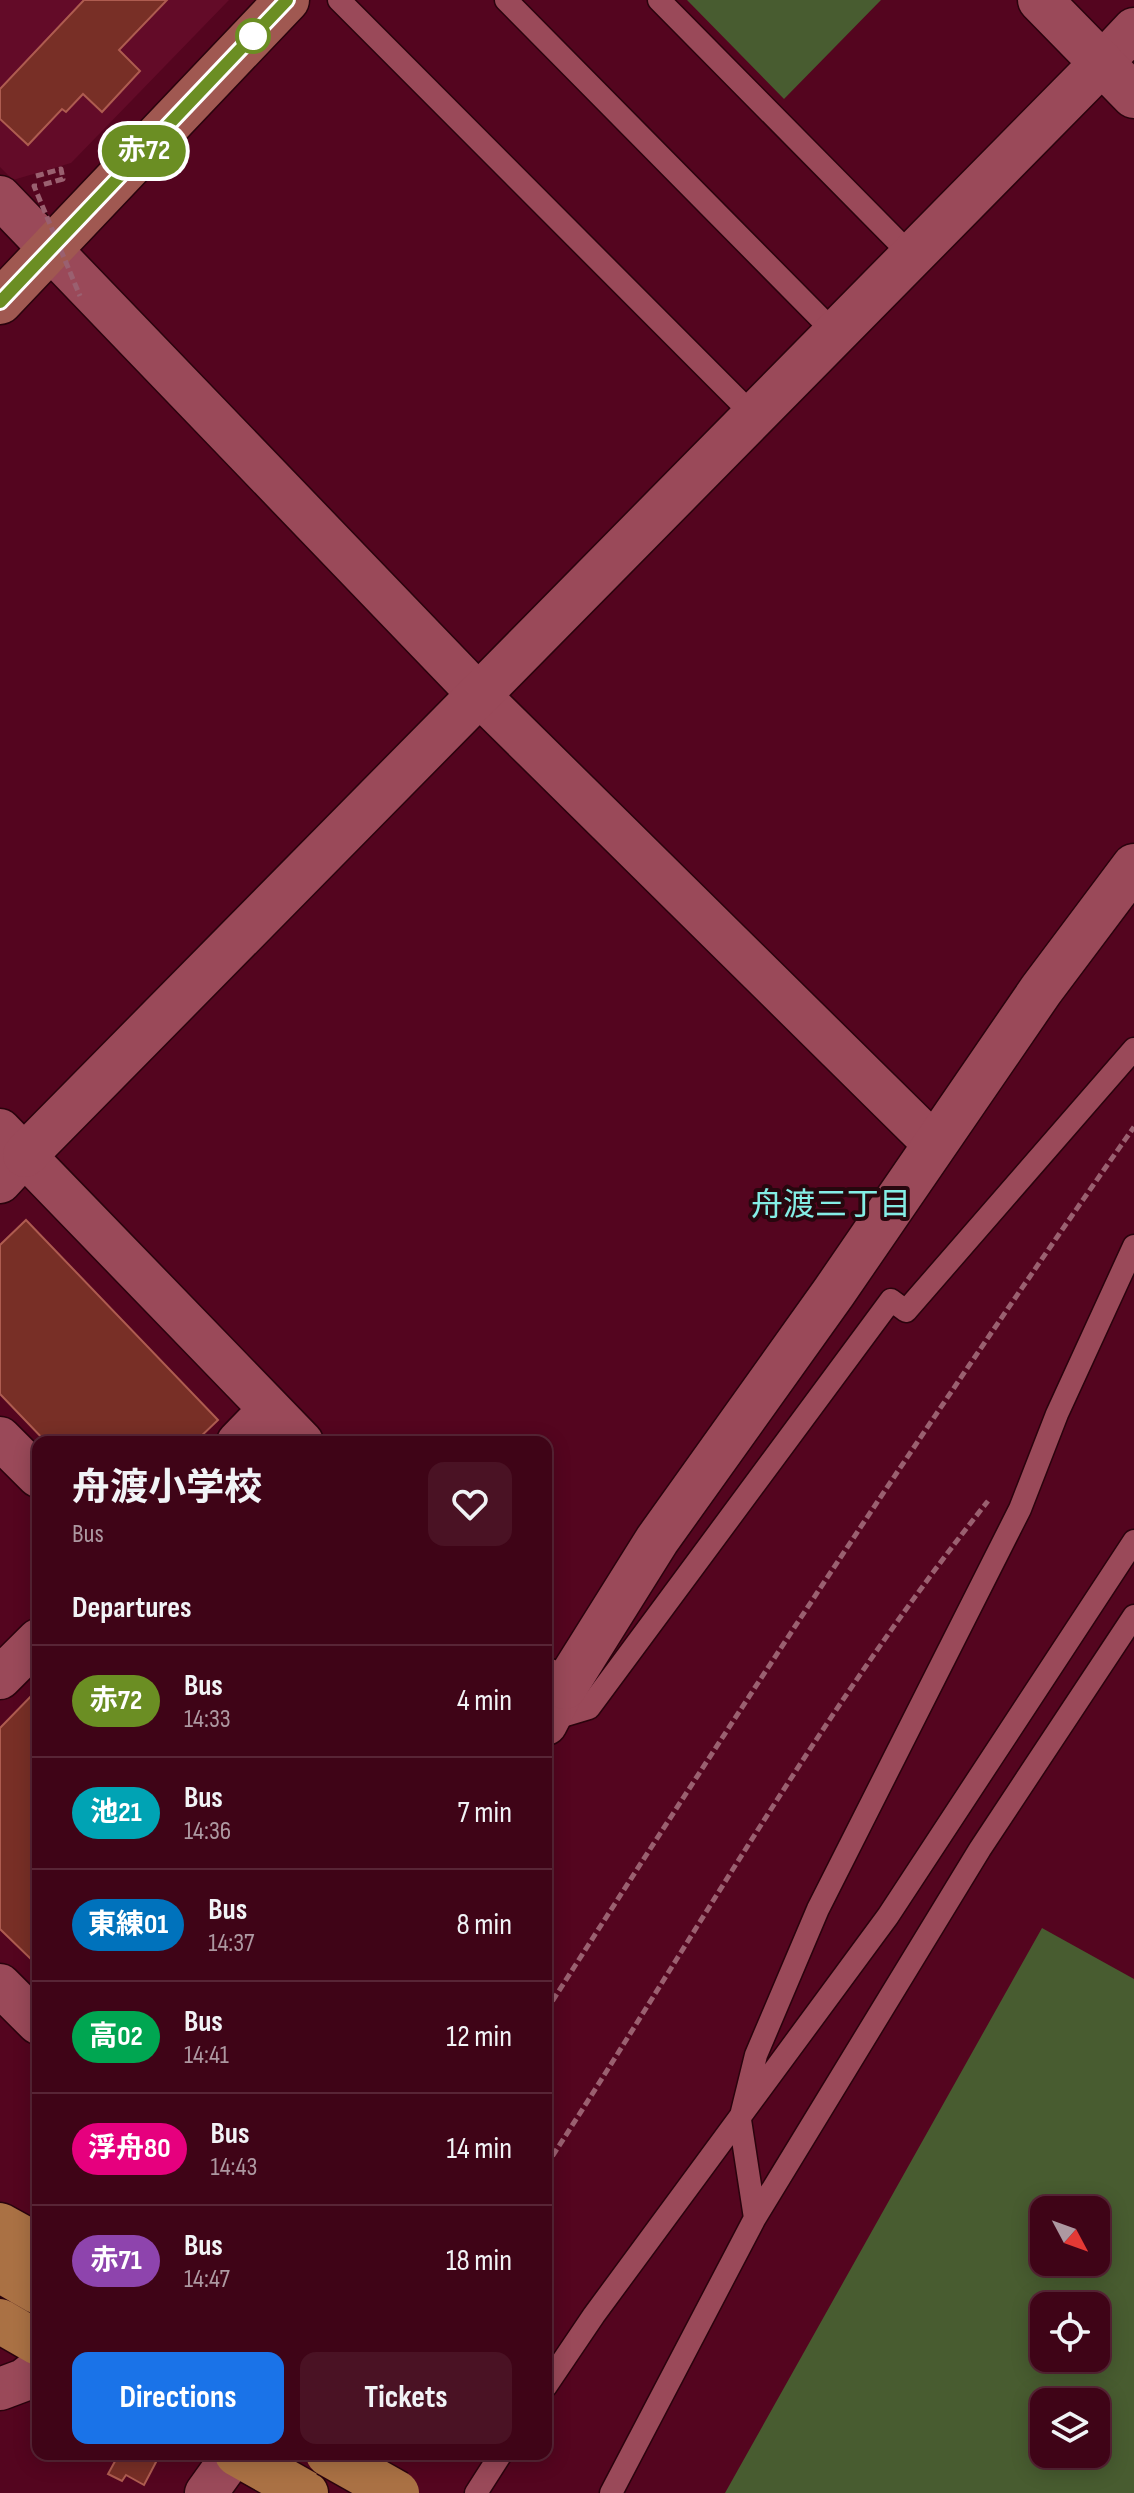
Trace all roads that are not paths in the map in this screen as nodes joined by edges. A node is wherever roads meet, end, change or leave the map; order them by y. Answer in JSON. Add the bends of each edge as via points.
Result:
{"nodes":[{"id":1,"x":287,"y":0,"type":"edge"},
{"id":2,"x":339,"y":0,"type":"edge"},
{"id":3,"x":506,"y":0,"type":"edge"},
{"id":4,"x":659,"y":0,"type":"edge"},
{"id":5,"x":1040,"y":0,"type":"edge"},
{"id":6,"x":1134,"y":29,"type":"edge"},
{"id":7,"x":1102,"y":63,"type":"junction"},
{"id":8,"x":1134,"y":96,"type":"edge"},
{"id":9,"x":11,"y":188,"type":"edge"},
{"id":10,"x":51,"y":250,"type":"junction"},
{"id":11,"x":912,"y":256,"type":"junction"},
{"id":12,"x":0,"y":302,"type":"edge"},
{"id":13,"x":836,"y":334,"type":"junction"},
{"id":14,"x":754,"y":416,"type":"junction"},
{"id":15,"x":480,"y":696,"type":"junction"},
{"id":16,"x":1134,"y":866,"type":"edge"},
{"id":17,"x":1134,"y":1049,"type":"edge"},
{"id":18,"x":935,"y":1145,"type":"junction"},
{"id":19,"x":8,"y":1156,"type":"edge"},
{"id":20,"x":1134,"y":1246,"type":"edge"},
{"id":21,"x":270,"y":1409,"type":"junction"},
{"id":22,"x":244,"y":1436,"type":"edge"},
{"id":23,"x":296,"y":1436,"type":"edge"},
{"id":24,"x":0,"y":1438,"type":"edge"},
{"id":25,"x":32,"y":1470,"type":"edge"},
{"id":26,"x":1134,"y":1541,"type":"edge"},
{"id":27,"x":1134,"y":1616,"type":"edge"},
{"id":28,"x":32,"y":1646,"type":"edge"},
{"id":29,"x":0,"y":1678,"type":"edge"},
{"id":30,"x":552,"y":1700,"type":"edge"},
{"id":31,"x":552,"y":1702,"type":"edge"},
{"id":32,"x":0,"y":1985,"type":"edge"},
{"id":33,"x":32,"y":2017,"type":"edge"},
{"id":34,"x":740,"y":2120,"type":"junction"},
{"id":35,"x":755,"y":2218,"type":"junction"},
{"id":36,"x":0,"y":2225,"type":"edge"},
{"id":37,"x":32,"y":2243,"type":"edge"},
{"id":38,"x":0,"y":2270,"type":"edge"},
{"id":39,"x":32,"y":2289,"type":"edge"},
{"id":40,"x":0,"y":2321,"type":"edge"},
{"id":41,"x":32,"y":2340,"type":"edge"},
{"id":42,"x":32,"y":2374,"type":"edge"},
{"id":43,"x":552,"y":2377,"type":"edge"},
{"id":44,"x":0,"y":2389,"type":"edge"},
{"id":45,"x":339,"y":2460,"type":"edge"},
{"id":46,"x":497,"y":2460,"type":"edge"},
{"id":47,"x":262,"y":2469,"type":"edge"},
{"id":48,"x":206,"y":2493,"type":"edge"},
{"id":49,"x":397,"y":2493,"type":"edge"},
{"id":50,"x":476,"y":2493,"type":"edge"},
{"id":51,"x":611,"y":2493,"type":"edge"}],
"edges":[{"from":1,"to":10,"type":"main road"},
{"from":2,"to":14,"type":"lane"},
{"from":3,"to":13,"type":"lane"},
{"from":4,"to":11,"type":"lane"},
{"from":5,"to":7,"type":"street"},
{"from":6,"to":7,"type":"street"},
{"from":7,"to":8,"type":"street"},
{"from":7,"to":11,"type":"street"},
{"from":9,"to":10,"type":"street"},
{"from":10,"to":12,"type":"main road"},
{"from":10,"to":15,"type":"street"},
{"from":11,"to":13,"type":"street"},
{"from":13,"to":14,"type":"street"},
{"from":14,"to":15,"type":"street"},
{"from":15,"to":18,"type":"street"},
{"from":15,"to":19,"type":"street"},
{"from":16,"to":18,"type":"street"},
{"from":17,"to":31,"type":"lane","via":[[906,1311],[891,1300],[589,1708]]},
{"from":18,"to":30,"type":"street","via":[[657,1540]]},
{"from":19,"to":21,"type":"street"},
{"from":20,"to":34,"type":"lane","via":[[1020,1509],[818,1909],[756,2055]]},
{"from":21,"to":22,"type":"street"},
{"from":21,"to":23,"type":"street"},
{"from":24,"to":25,"type":"street"},
{"from":26,"to":34,"type":"lane","via":[[888,1916]]},
{"from":27,"to":35,"type":"lane","via":[[980,1849]]},
{"from":28,"to":29,"type":"street"},
{"from":32,"to":33,"type":"street"},
{"from":34,"to":35,"type":"lane"},
{"from":34,"to":43,"type":"lane"},
{"from":35,"to":51,"type":"lane"},
{"from":36,"to":37,"type":"highway"},
{"from":38,"to":39,"type":"highway"},
{"from":40,"to":41,"type":"highway"},
{"from":42,"to":44,"type":"street"},
{"from":45,"to":49,"type":"highway","bridge":true},
{"from":46,"to":50,"type":"lane"},
{"from":47,"to":48,"type":"street"}]}
